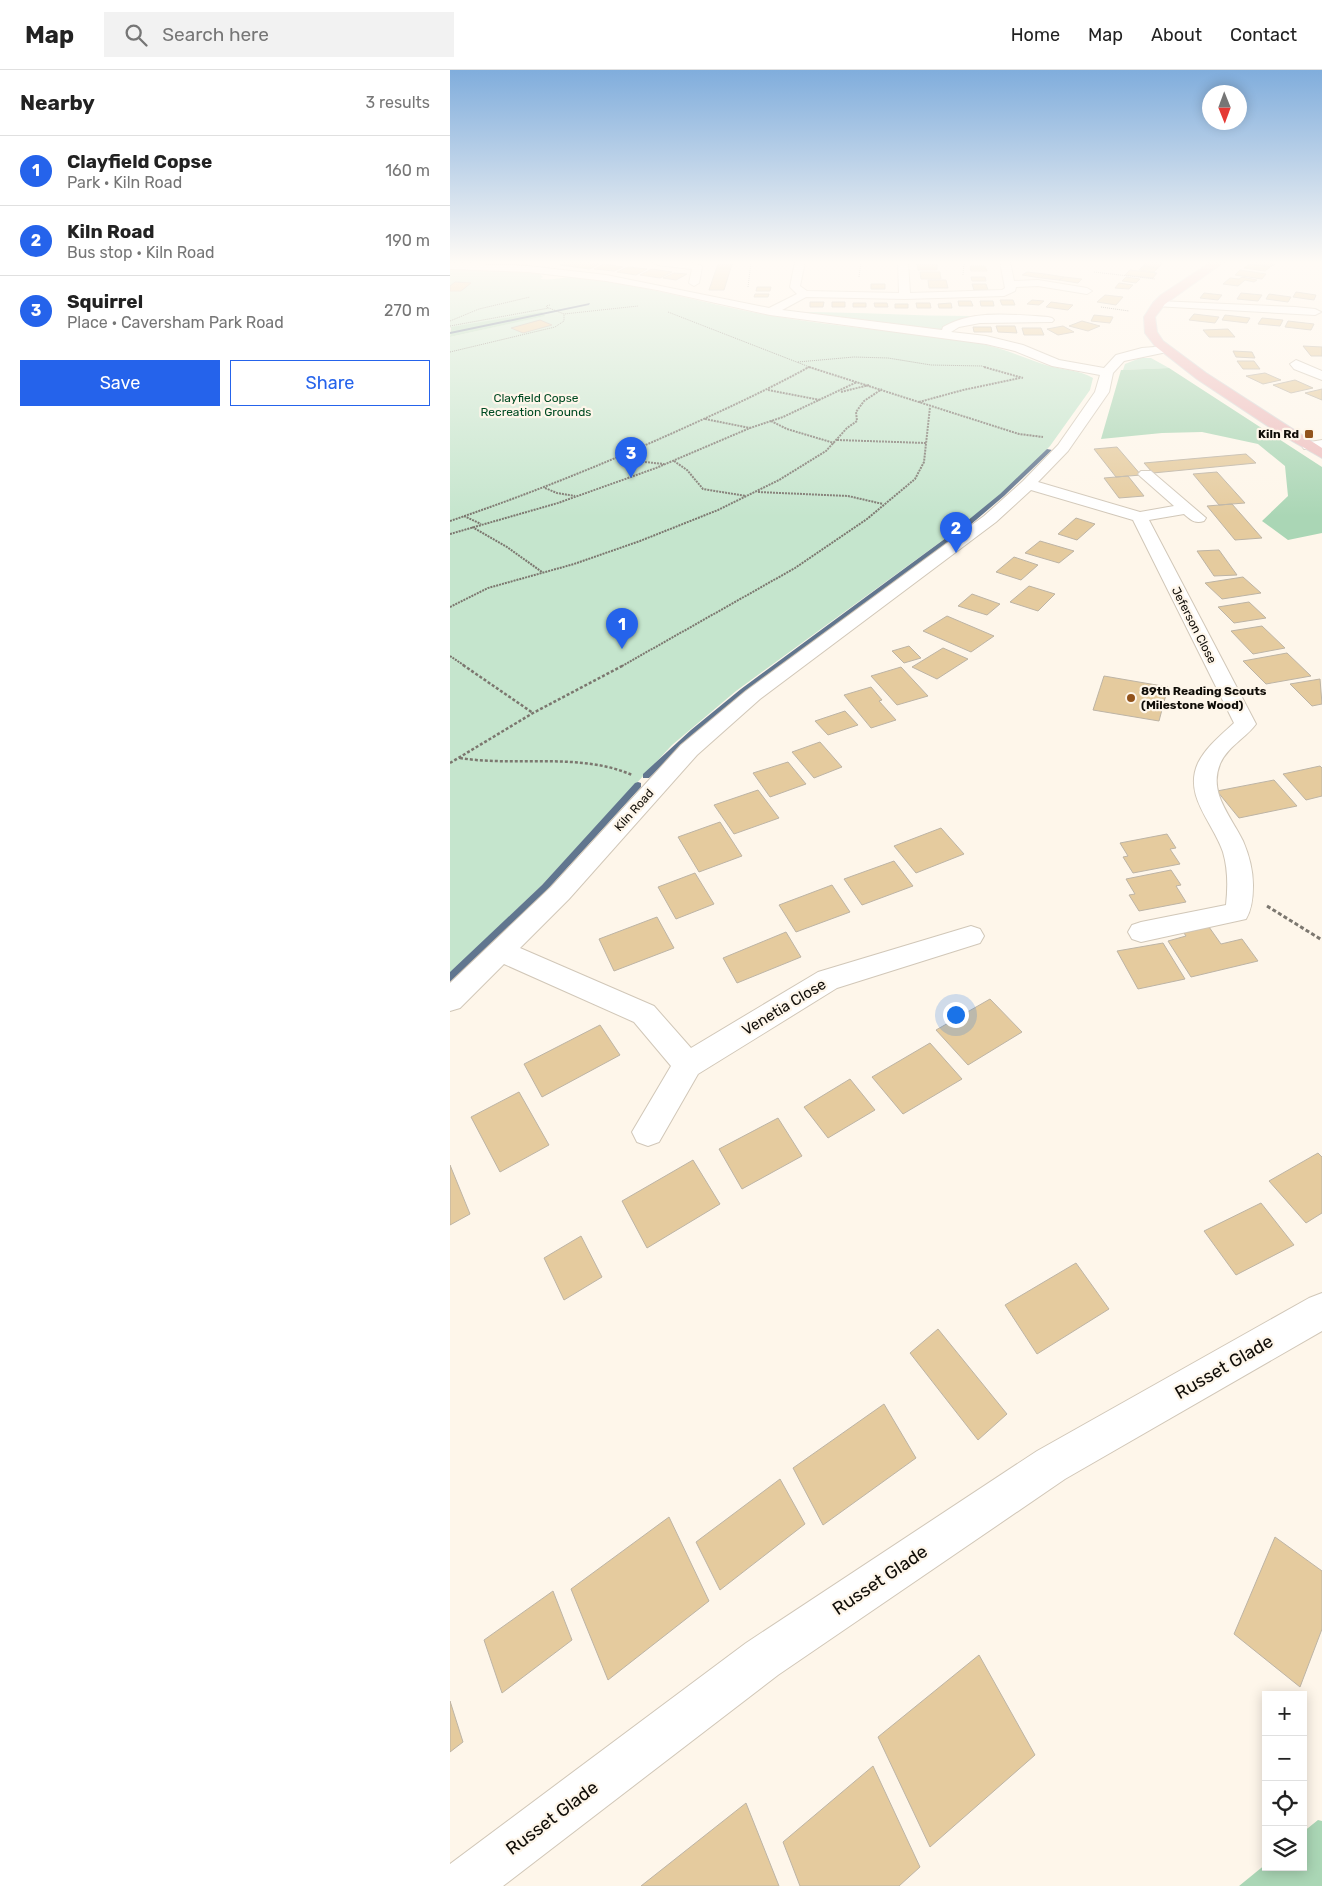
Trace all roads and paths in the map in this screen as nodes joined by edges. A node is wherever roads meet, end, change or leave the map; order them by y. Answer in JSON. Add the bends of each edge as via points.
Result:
{"nodes":[{"id":1,"x":472,"y":347,"type":"edge"},
{"id":2,"x":758,"y":347,"type":"edge"},
{"id":3,"x":1014,"y":347,"type":"edge"},
{"id":4,"x":1163,"y":349,"type":"joint"},
{"id":5,"x":450,"y":352,"type":"edge"},
{"id":6,"x":797,"y":362,"type":"junction"},
{"id":7,"x":1296,"y":364,"type":"dead end"},
{"id":8,"x":809,"y":366,"type":"junction"},
{"id":9,"x":1107,"y":372,"type":"junction"},
{"id":10,"x":1322,"y":376,"type":"edge"},
{"id":11,"x":858,"y":382,"type":"junction"},
{"id":12,"x":869,"y":385,"type":"junction"},
{"id":13,"x":883,"y":389,"type":"junction"},
{"id":14,"x":767,"y":390,"type":"junction"},
{"id":15,"x":838,"y":392,"type":"junction"},
{"id":16,"x":821,"y":400,"type":"junction"},
{"id":17,"x":918,"y":402,"type":"junction"},
{"id":18,"x":930,"y":407,"type":"junction"},
{"id":19,"x":705,"y":419,"type":"junction"},
{"id":20,"x":771,"y":422,"type":"junction"},
{"id":21,"x":750,"y":428,"type":"junction"},
{"id":22,"x":1069,"y":439,"type":"junction"},
{"id":23,"x":836,"y":440,"type":"junction"},
{"id":24,"x":834,"y":443,"type":"junction"},
{"id":25,"x":926,"y":443,"type":"junction"},
{"id":26,"x":1316,"y":445,"type":"edge"},
{"id":27,"x":1322,"y":454,"type":"edge"},
{"id":28,"x":622,"y":456,"type":"junction"},
{"id":29,"x":674,"y":461,"type":"junction"},
{"id":30,"x":665,"y":464,"type":"junction"},
{"id":31,"x":1146,"y":474,"type":"dead end"},
{"id":32,"x":1028,"y":484,"type":"junction"},
{"id":33,"x":545,"y":488,"type":"junction"},
{"id":34,"x":756,"y":492,"type":"junction"},
{"id":35,"x":575,"y":496,"type":"junction"},
{"id":36,"x":746,"y":496,"type":"junction"},
{"id":37,"x":884,"y":504,"type":"junction"},
{"id":38,"x":464,"y":516,"type":"junction"},
{"id":39,"x":1139,"y":517,"type":"junction"},
{"id":40,"x":450,"y":521,"type":"edge"},
{"id":41,"x":482,"y":524,"type":"junction"},
{"id":42,"x":472,"y":527,"type":"junction"},
{"id":43,"x":450,"y":534,"type":"edge"},
{"id":44,"x":543,"y":572,"type":"junction"},
{"id":45,"x":450,"y":607,"type":"edge"},
{"id":46,"x":450,"y":656,"type":"edge"},
{"id":47,"x":533,"y":713,"type":"junction"},
{"id":48,"x":459,"y":758,"type":"junction"},
{"id":49,"x":450,"y":763,"type":"edge"},
{"id":50,"x":655,"y":786,"type":"junction"},
{"id":51,"x":1242,"y":891,"type":"junction"},
{"id":52,"x":1141,"y":932,"type":"dead end"},
{"id":53,"x":971,"y":936,"type":"dead end"},
{"id":54,"x":1322,"y":940,"type":"edge"},
{"id":55,"x":500,"y":951,"type":"junction"},
{"id":56,"x":450,"y":1000,"type":"edge"},
{"id":57,"x":688,"y":1065,"type":"junction"},
{"id":58,"x":648,"y":1132,"type":"dead end"},
{"id":59,"x":1322,"y":1311,"type":"edge"},
{"id":60,"x":462,"y":1886,"type":"edge"}],
"edges":[{"from":1,"to":5,"type":"path"},
{"from":2,"to":6,"type":"path"},
{"from":3,"to":9,"type":"street","via":[[1056,362]]},
{"from":4,"to":9,"type":"street","via":[[1120,358]]},
{"from":4,"to":26,"type":"main road"},
{"from":6,"to":8,"type":"path"},
{"from":6,"to":17,"type":"path","via":[[888,358],[931,365],[982,366],[1023,378]]},
{"from":7,"to":10,"type":"street"},
{"from":8,"to":11,"type":"path"},
{"from":8,"to":14,"type":"path"},
{"from":9,"to":22,"type":"street","name":"Kiln Road","via":[[1102,392]]},
{"from":11,"to":12,"type":"path"},
{"from":11,"to":15,"type":"path"},
{"from":12,"to":13,"type":"path"},
{"from":12,"to":15,"type":"path"},
{"from":13,"to":17,"type":"path"},
{"from":13,"to":23,"type":"path","via":[[864,401],[856,412],[857,421]]},
{"from":14,"to":16,"type":"path"},
{"from":14,"to":19,"type":"path"},
{"from":15,"to":16,"type":"path"},
{"from":16,"to":20,"type":"path"},
{"from":17,"to":18,"type":"path"},
{"from":18,"to":22,"type":"path","via":[[1018,434]]},
{"from":18,"to":25,"type":"path"},
{"from":19,"to":21,"type":"path"},
{"from":19,"to":28,"type":"path"},
{"from":20,"to":21,"type":"path"},
{"from":20,"to":24,"type":"path"},
{"from":21,"to":29,"type":"path"},
{"from":22,"to":32,"type":"street","name":"Kiln Road"},
{"from":23,"to":24,"type":"path"},
{"from":23,"to":25,"type":"path"},
{"from":24,"to":34,"type":"path","via":[[826,451]]},
{"from":25,"to":37,"type":"path","via":[[924,462],[916,479]]},
{"from":26,"to":27,"type":"main road"},
{"from":28,"to":30,"type":"path"},
{"from":28,"to":33,"type":"path"},
{"from":29,"to":30,"type":"path"},
{"from":29,"to":36,"type":"path","via":[[687,470],[703,489]]},
{"from":30,"to":35,"type":"path"},
{"from":31,"to":39,"type":"street","via":[[1193,514]]},
{"from":32,"to":39,"type":"street"},
{"from":32,"to":50,"type":"street","name":"Kiln Road","via":[[990,519],[753,695],[689,750]]},
{"from":33,"to":35,"type":"path"},
{"from":33,"to":38,"type":"path"},
{"from":34,"to":36,"type":"path"},
{"from":34,"to":37,"type":"path","via":[[848,496]]},
{"from":35,"to":41,"type":"path"},
{"from":36,"to":44,"type":"path","via":[[640,541]]},
{"from":37,"to":47,"type":"path","via":[[795,568]]},
{"from":38,"to":40,"type":"path"},
{"from":38,"to":41,"type":"path"},
{"from":39,"to":51,"type":"street","name":"Jeferson Close","via":[[1245,724],[1210,763],[1204,782],[1208,801],[1234,852]]},
{"from":41,"to":42,"type":"path"},
{"from":42,"to":43,"type":"path"},
{"from":42,"to":44,"type":"path"},
{"from":44,"to":45,"type":"path","via":[[488,588]]},
{"from":46,"to":47,"type":"path"},
{"from":47,"to":48,"type":"path"},
{"from":48,"to":49,"type":"path"},
{"from":48,"to":50,"type":"path","via":[[614,767]]},
{"from":50,"to":55,"type":"street","name":"Kiln Road","via":[[560,893]]},
{"from":51,"to":52,"type":"street","via":[[1237,912]]},
{"from":51,"to":54,"type":"path"},
{"from":53,"to":57,"type":"street","name":"Venetia Close","via":[[828,980]]},
{"from":55,"to":56,"type":"street","name":"Kiln Road"},
{"from":55,"to":57,"type":"street","via":[[644,1014]]},
{"from":57,"to":58,"type":"street","name":"Venetia Close"},
{"from":59,"to":60,"type":"street","name":"Russet Glade","via":[[1051,1465],[762,1659]]}]}
